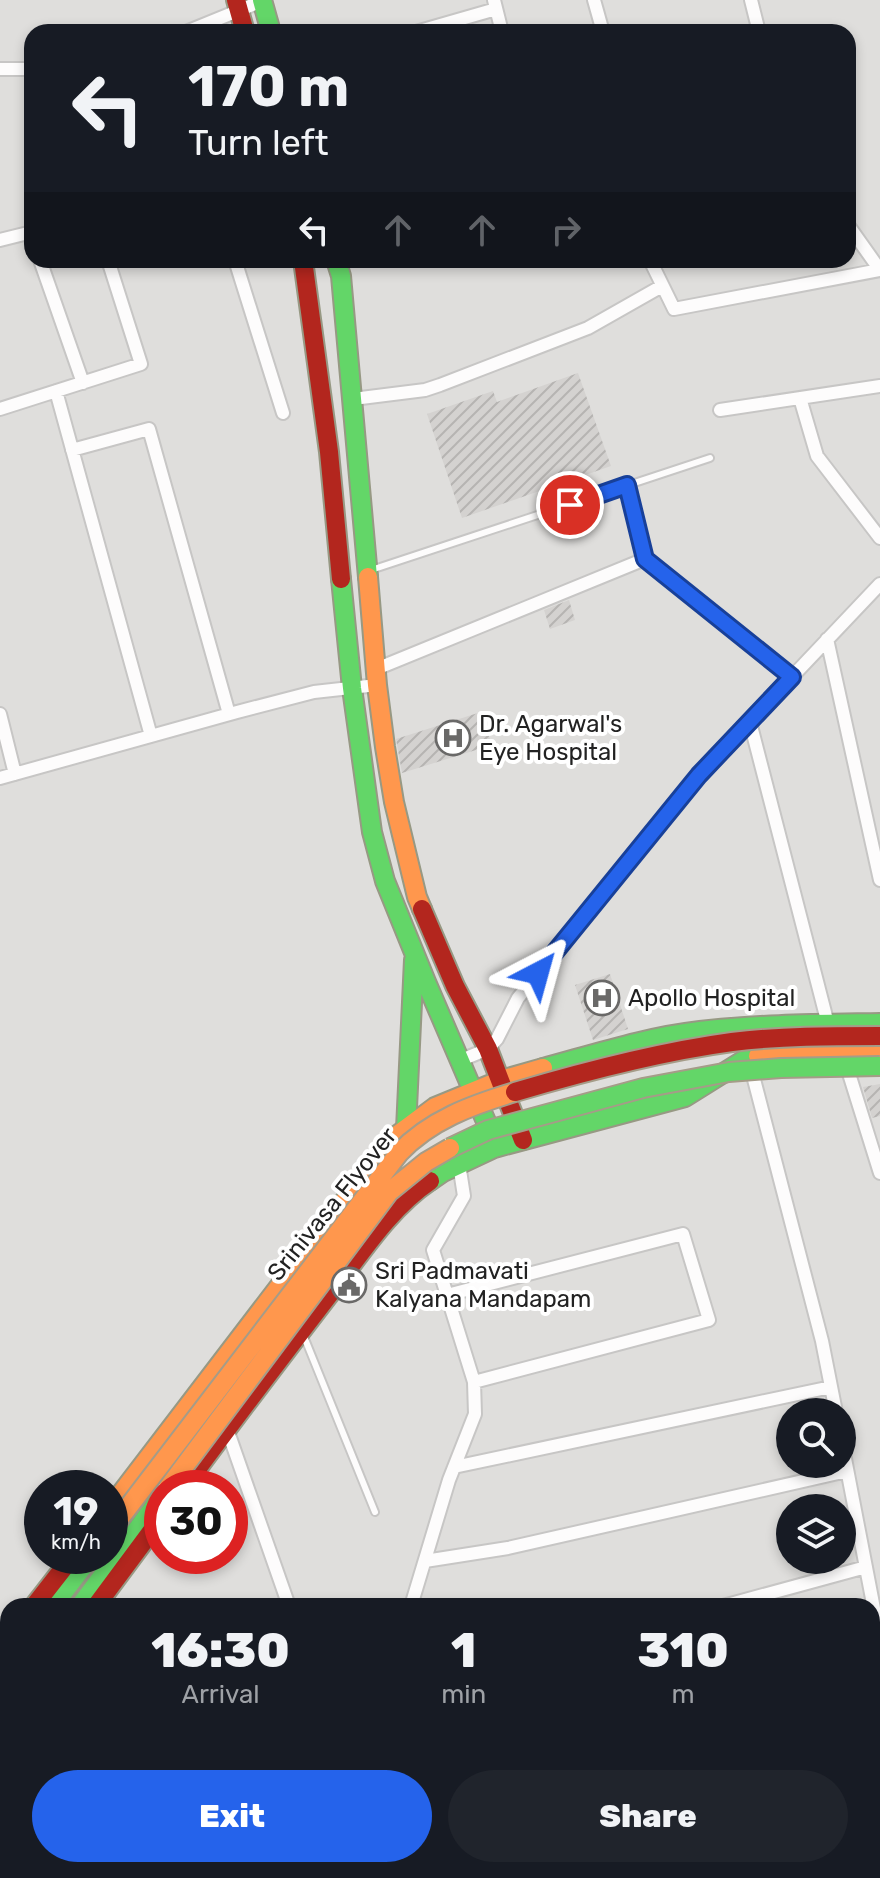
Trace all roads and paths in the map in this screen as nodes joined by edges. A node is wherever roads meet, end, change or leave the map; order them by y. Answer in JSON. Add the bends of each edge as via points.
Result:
{"nodes":[{"id":1,"x":594,"y":0,"type":"edge"},
{"id":2,"x":751,"y":0,"type":"edge"},
{"id":3,"x":262,"y":1,"type":"edge"},
{"id":4,"x":237,"y":5,"type":"edge"},
{"id":5,"x":495,"y":5,"type":"edge"},
{"id":6,"x":201,"y":24,"type":"edge"},
{"id":7,"x":269,"y":24,"type":"edge"},
{"id":8,"x":439,"y":24,"type":"edge"},
{"id":9,"x":601,"y":24,"type":"edge"},
{"id":10,"x":757,"y":24,"type":"edge"},
{"id":11,"x":0,"y":69,"type":"edge"},
{"id":12,"x":24,"y":69,"type":"edge"},
{"id":13,"x":24,"y":235,"type":"edge"},
{"id":14,"x":856,"y":236,"type":"edge"},
{"id":15,"x":0,"y":240,"type":"edge"},
{"id":16,"x":43,"y":268,"type":"edge"},
{"id":17,"x":111,"y":268,"type":"edge"},
{"id":18,"x":238,"y":268,"type":"edge"},
{"id":19,"x":304,"y":268,"type":"edge"},
{"id":20,"x":338,"y":268,"type":"edge"},
{"id":21,"x":654,"y":268,"type":"edge"},
{"id":22,"x":880,"y":270,"type":"edge"},
{"id":23,"x":662,"y":286,"type":"junction"},
{"id":24,"x":83,"y":383,"type":"junction"},
{"id":25,"x":880,"y":386,"type":"edge"},
{"id":26,"x":56,"y":391,"type":"junction"},
{"id":27,"x":800,"y":398,"type":"junction"},
{"id":28,"x":353,"y":399,"type":"junction"},
{"id":29,"x":0,"y":409,"type":"edge"},
{"id":30,"x":720,"y":410,"type":"dead end"},
{"id":31,"x":283,"y":413,"type":"dead end"},
{"id":32,"x":72,"y":450,"type":"junction"},
{"id":33,"x":710,"y":458,"type":"dead end"},
{"id":34,"x":627,"y":485,"type":"junction"},
{"id":35,"x":880,"y":538,"type":"edge"},
{"id":36,"x":645,"y":559,"type":"junction"},
{"id":37,"x":368,"y":572,"type":"junction"},
{"id":38,"x":880,"y":584,"type":"edge"},
{"id":39,"x":827,"y":639,"type":"junction"},
{"id":40,"x":377,"y":677,"type":"junction"},
{"id":41,"x":792,"y":677,"type":"junction"},
{"id":42,"x":352,"y":688,"type":"junction"},
{"id":43,"x":0,"y":714,"type":"edge"},
{"id":44,"x":229,"y":714,"type":"junction"},
{"id":45,"x":750,"y":722,"type":"junction"},
{"id":46,"x":151,"y":736,"type":"junction"},
{"id":47,"x":15,"y":774,"type":"junction"},
{"id":48,"x":0,"y":778,"type":"edge"},
{"id":49,"x":880,"y":880,"type":"edge"},
{"id":50,"x":415,"y":955,"type":"junction"},
{"id":51,"x":880,"y":1023,"type":"edge"},
{"id":52,"x":828,"y":1024,"type":"junction"},
{"id":53,"x":880,"y":1036,"type":"edge"},
{"id":54,"x":488,"y":1049,"type":"junction"},
{"id":55,"x":880,"y":1053,"type":"edge"},
{"id":56,"x":843,"y":1054,"type":"junction"},
{"id":57,"x":749,"y":1057,"type":"junction"},
{"id":58,"x":461,"y":1060,"type":"junction"},
{"id":59,"x":880,"y":1066,"type":"edge"},
{"id":60,"x":501,"y":1080,"type":"junction"},
{"id":61,"x":474,"y":1091,"type":"junction"},
{"id":62,"x":406,"y":1129,"type":"junction"},
{"id":63,"x":523,"y":1140,"type":"junction"},
{"id":64,"x":497,"y":1147,"type":"junction"},
{"id":65,"x":459,"y":1164,"type":"junction"},
{"id":66,"x":880,"y":1173,"type":"edge"},
{"id":67,"x":447,"y":1295,"type":"junction"},
{"id":68,"x":302,"y":1330,"type":"junction"},
{"id":69,"x":474,"y":1382,"type":"junction"},
{"id":70,"x":831,"y":1387,"type":"junction"},
{"id":71,"x":833,"y":1398,"type":"edge"},
{"id":72,"x":227,"y":1429,"type":"junction"},
{"id":73,"x":454,"y":1467,"type":"junction"},
{"id":74,"x":181,"y":1470,"type":"edge"},
{"id":75,"x":196,"y":1470,"type":"edge"},
{"id":76,"x":816,"y":1478,"type":"edge"},
{"id":77,"x":848,"y":1478,"type":"edge"},
{"id":78,"x":128,"y":1484,"type":"edge"},
{"id":79,"x":128,"y":1507,"type":"edge"},
{"id":80,"x":375,"y":1512,"type":"dead end"},
{"id":81,"x":144,"y":1520,"type":"edge"},
{"id":82,"x":144,"y":1541,"type":"edge"},
{"id":83,"x":425,"y":1561,"type":"junction"},
{"id":84,"x":866,"y":1567,"type":"junction"},
{"id":85,"x":59,"y":1574,"type":"edge"},
{"id":86,"x":77,"y":1574,"type":"edge"},
{"id":87,"x":40,"y":1598,"type":"edge"},
{"id":88,"x":59,"y":1598,"type":"edge"},
{"id":89,"x":86,"y":1598,"type":"edge"},
{"id":90,"x":102,"y":1598,"type":"edge"},
{"id":91,"x":286,"y":1598,"type":"edge"},
{"id":92,"x":413,"y":1598,"type":"edge"},
{"id":93,"x":752,"y":1598,"type":"edge"},
{"id":94,"x":873,"y":1598,"type":"edge"}],
"edges":[{"from":1,"to":9,"type":"street"},
{"from":2,"to":10,"type":"street"},
{"from":3,"to":4,"type":"street"},
{"from":3,"to":7,"type":"street"},
{"from":4,"to":6,"type":"street"},
{"from":5,"to":8,"type":"street"},
{"from":11,"to":12,"type":"street"},
{"from":13,"to":15,"type":"street"},
{"from":14,"to":22,"type":"street"},
{"from":16,"to":24,"type":"street"},
{"from":17,"to":24,"type":"street","via":[[141,364]]},
{"from":18,"to":31,"type":"street"},
{"from":19,"to":42,"type":"street"},
{"from":20,"to":28,"type":"street"},
{"from":21,"to":23,"type":"street"},
{"from":22,"to":23,"type":"street","via":[[674,309]]},
{"from":23,"to":28,"type":"street","via":[[588,328],[440,385]]},
{"from":24,"to":26,"type":"street"},
{"from":25,"to":27,"type":"street"},
{"from":26,"to":29,"type":"street"},
{"from":26,"to":32,"type":"street"},
{"from":27,"to":30,"type":"street"},
{"from":27,"to":35,"type":"street","via":[[817,456]]},
{"from":28,"to":37,"type":"street"},
{"from":32,"to":44,"type":"street","via":[[149,429]]},
{"from":32,"to":46,"type":"street"},
{"from":33,"to":34,"type":"lane"},
{"from":34,"to":36,"type":"lane"},
{"from":34,"to":37,"type":"lane"},
{"from":36,"to":40,"type":"street"},
{"from":36,"to":41,"type":"street"},
{"from":37,"to":40,"type":"street"},
{"from":38,"to":39,"type":"street"},
{"from":39,"to":41,"type":"street"},
{"from":39,"to":49,"type":"street"},
{"from":40,"to":42,"type":"street"},
{"from":40,"to":54,"type":"street","via":[[394,802],[417,897]]},
{"from":41,"to":45,"type":"street"},
{"from":42,"to":44,"type":"street"},
{"from":42,"to":50,"type":"street","via":[[372,832]]},
{"from":43,"to":47,"type":"street"},
{"from":44,"to":46,"type":"street"},
{"from":45,"to":52,"type":"street"},
{"from":45,"to":54,"type":"street","via":[[699,775],[518,998]]},
{"from":46,"to":47,"type":"street"},
{"from":47,"to":48,"type":"street"},
{"from":50,"to":58,"type":"street"},
{"from":50,"to":62,"type":"street"},
{"from":51,"to":52,"type":"street"},
{"from":52,"to":60,"type":"street","via":[[699,1031]]},
{"from":53,"to":79,"type":"street","name":"Srinivasa Flyover","bridge":true,"via":[[761,1039],[663,1054],[476,1104],[427,1128],[374,1184]]},
{"from":54,"to":58,"type":"street"},
{"from":54,"to":60,"type":"street"},
{"from":55,"to":56,"type":"street"},
{"from":56,"to":57,"type":"street"},
{"from":56,"to":66,"type":"street"},
{"from":57,"to":63,"type":"street","via":[[685,1097]]},
{"from":57,"to":70,"type":"street"},
{"from":58,"to":61,"type":"street"},
{"from":59,"to":74,"type":"street","name":"Srinivasa Flyover","bridge":true,"via":[[729,1072],[643,1088],[458,1143],[389,1192]]},
{"from":60,"to":61,"type":"street"},
{"from":60,"to":63,"type":"street"},
{"from":61,"to":62,"type":"street","via":[[435,1107]]},
{"from":61,"to":64,"type":"street"},
{"from":62,"to":78,"type":"street","via":[[375,1159]]},
{"from":63,"to":64,"type":"street"},
{"from":64,"to":65,"type":"street"},
{"from":65,"to":67,"type":"street","via":[[464,1196],[433,1250]]},
{"from":65,"to":68,"type":"street","via":[[412,1193]]},
{"from":67,"to":69,"type":"street"},
{"from":67,"to":69,"type":"street","via":[[683,1234],[709,1320]]},
{"from":68,"to":72,"type":"street"},
{"from":68,"to":80,"type":"lane"},
{"from":69,"to":73,"type":"street","via":[[475,1414]]},
{"from":70,"to":71,"type":"street"},
{"from":70,"to":73,"type":"street"},
{"from":72,"to":75,"type":"street"},
{"from":72,"to":91,"type":"street"},
{"from":73,"to":83,"type":"street"},
{"from":76,"to":83,"type":"street","via":[[508,1548]]},
{"from":77,"to":84,"type":"street"},
{"from":81,"to":89,"type":"street"},
{"from":82,"to":90,"type":"street"},
{"from":83,"to":92,"type":"street"},
{"from":84,"to":93,"type":"street"},
{"from":84,"to":94,"type":"street"},
{"from":85,"to":87,"type":"street"},
{"from":86,"to":88,"type":"street"}]}
